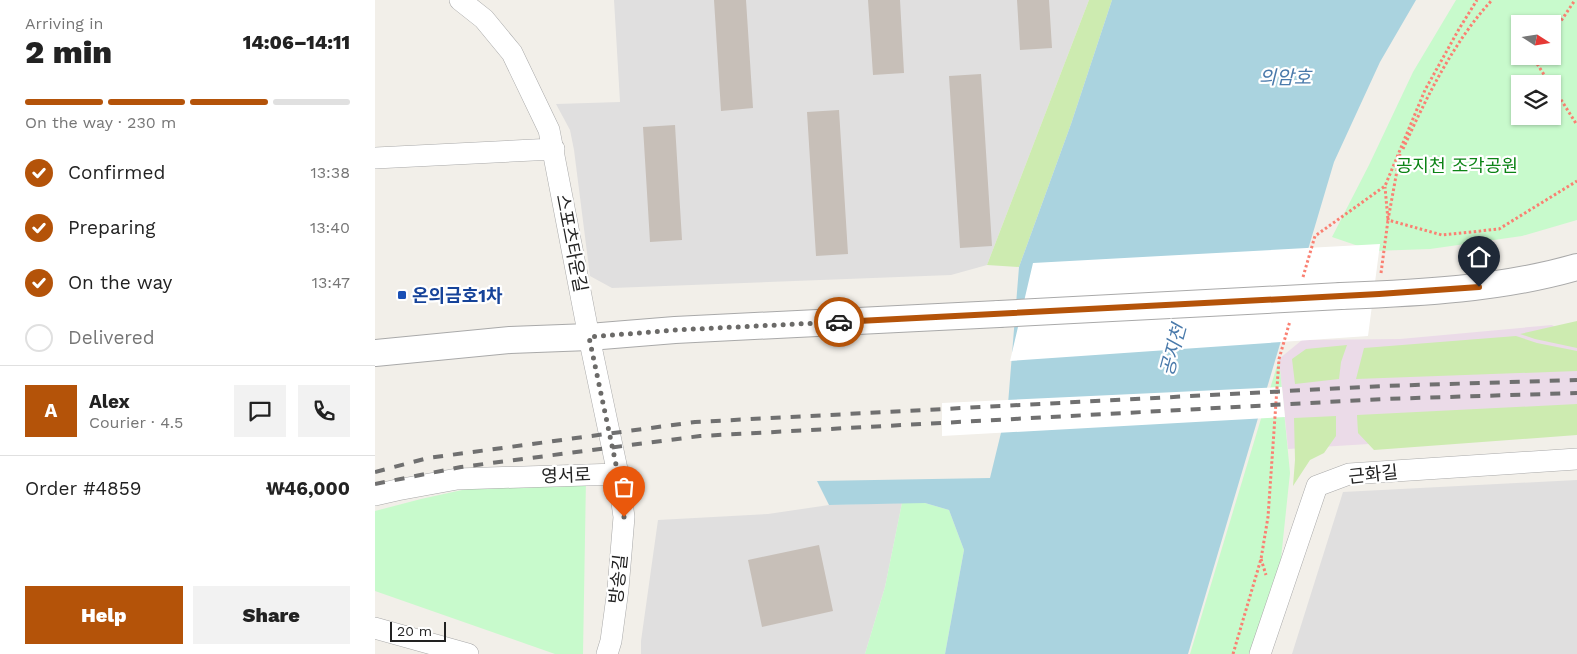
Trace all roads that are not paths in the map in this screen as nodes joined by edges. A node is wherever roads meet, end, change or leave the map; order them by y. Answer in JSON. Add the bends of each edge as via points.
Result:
{"nodes":[{"id":1,"x":460,"y":0,"type":"edge"},
{"id":2,"x":553,"y":149,"type":"junction"},
{"id":3,"x":375,"y":158,"type":"edge"},
{"id":4,"x":1577,"y":267,"type":"edge"},
{"id":5,"x":589,"y":337,"type":"junction"},
{"id":6,"x":375,"y":353,"type":"edge"},
{"id":7,"x":1577,"y":459,"type":"edge"},
{"id":8,"x":618,"y":474,"type":"junction"},
{"id":9,"x":375,"y":495,"type":"edge"},
{"id":10,"x":375,"y":628,"type":"edge"},
{"id":11,"x":468,"y":654,"type":"edge"},
{"id":12,"x":607,"y":654,"type":"edge"},
{"id":13,"x":1260,"y":654,"type":"edge"}],
"edges":[{"from":1,"to":2,"type":"street","name":"스포츠타운길","via":[[484,19],[512,54],[549,130]]},
{"from":2,"to":3,"type":"street"},
{"from":2,"to":5,"type":"street","name":"스포츠타운길"},
{"from":4,"to":5,"type":"street","bridge":true,"via":[[1479,287]]},
{"from":5,"to":6,"type":"street","via":[[510,340]]},
{"from":5,"to":8,"type":"street","name":"영서로"},
{"from":7,"to":13,"type":"street","name":"근화길","via":[[1349,474],[1317,486]]},
{"from":8,"to":9,"type":"street","name":"영서로","via":[[457,479]]},
{"from":8,"to":12,"type":"street","name":"방송길","via":[[624,517],[618,589]]},
{"from":10,"to":11,"type":"street"}]}
